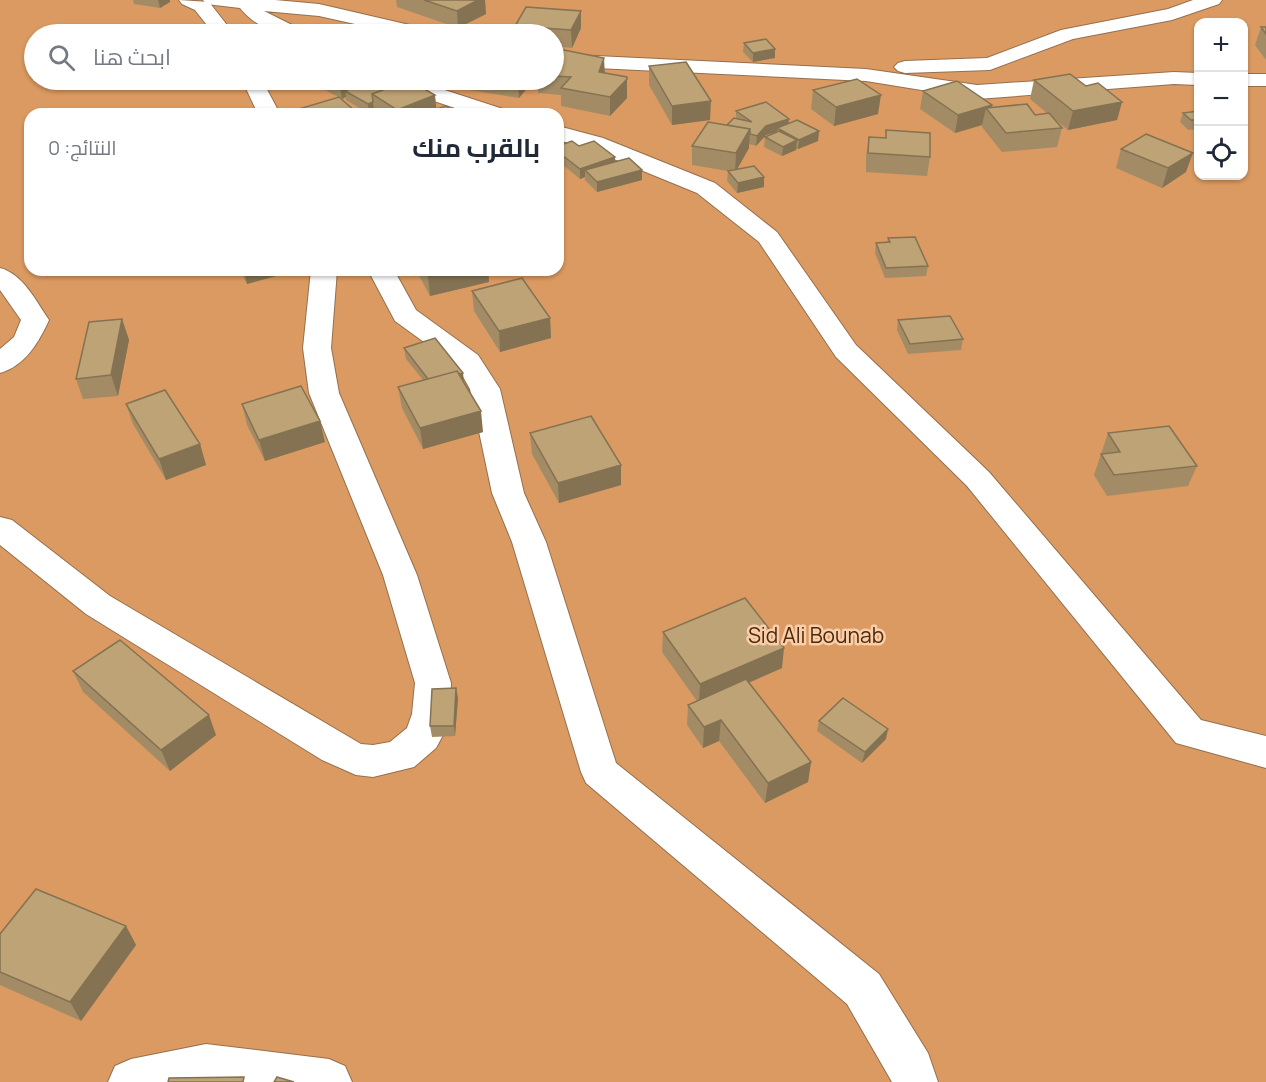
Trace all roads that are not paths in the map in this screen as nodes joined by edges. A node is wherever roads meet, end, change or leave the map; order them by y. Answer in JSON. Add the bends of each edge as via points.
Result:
{"nodes":[{"id":1,"x":189,"y":0,"type":"edge"},
{"id":2,"x":213,"y":0,"type":"edge"},
{"id":3,"x":1212,"y":0,"type":"edge"},
{"id":4,"x":246,"y":3,"type":"junction"},
{"id":5,"x":216,"y":24,"type":"edge"},
{"id":6,"x":276,"y":24,"type":"edge"},
{"id":7,"x":380,"y":24,"type":"edge"},
{"id":8,"x":564,"y":60,"type":"edge"},
{"id":9,"x":866,"y":75,"type":"junction"},
{"id":10,"x":1194,"y":79,"type":"edge"},
{"id":11,"x":1248,"y":80,"type":"edge"},
{"id":12,"x":1266,"y":80,"type":"edge"},
{"id":13,"x":257,"y":90,"type":"edge"},
{"id":14,"x":424,"y":90,"type":"edge"},
{"id":15,"x":266,"y":108,"type":"edge"},
{"id":16,"x":477,"y":108,"type":"edge"},
{"id":17,"x":564,"y":135,"type":"edge"},
{"id":18,"x":0,"y":276,"type":"edge"},
{"id":19,"x":323,"y":276,"type":"edge"},
{"id":20,"x":384,"y":276,"type":"edge"},
{"id":21,"x":0,"y":364,"type":"edge"},
{"id":22,"x":0,"y":528,"type":"edge"},
{"id":23,"x":1266,"y":752,"type":"edge"},
{"id":24,"x":131,"y":1082,"type":"edge"},
{"id":25,"x":329,"y":1082,"type":"edge"},
{"id":26,"x":915,"y":1082,"type":"edge"}],
"edges":[{"from":1,"to":5,"type":"street","via":[[202,6]]},
{"from":2,"to":4,"type":"street"},
{"from":3,"to":9,"type":"street","via":[[1172,14],[1068,34],[990,64],[886,68]]},
{"from":4,"to":6,"type":"street","via":[[255,14]]},
{"from":4,"to":7,"type":"street","via":[[319,10]]},
{"from":8,"to":9,"type":"street"},
{"from":9,"to":10,"type":"street","via":[[977,92]]},
{"from":11,"to":12,"type":"street"},
{"from":13,"to":15,"type":"street"},
{"from":14,"to":16,"type":"street"},
{"from":17,"to":23,"type":"street","via":[[595,143],[706,188],[768,237],[846,351],[978,478],[1190,732]]},
{"from":18,"to":21,"type":"street","via":[[35,320],[26,341]]},
{"from":19,"to":22,"type":"street","via":[[317,348],[324,393],[400,575],[433,683],[431,714],[423,737],[400,756],[374,761],[356,759],[336,749],[98,605]]},
{"from":20,"to":26,"type":"street","via":[[405,315],[468,361],[486,389],[508,493],[529,543],[600,772],[863,989],[912,1069]]},
{"from":24,"to":25,"type":"street","via":[[206,1067]]}]}
